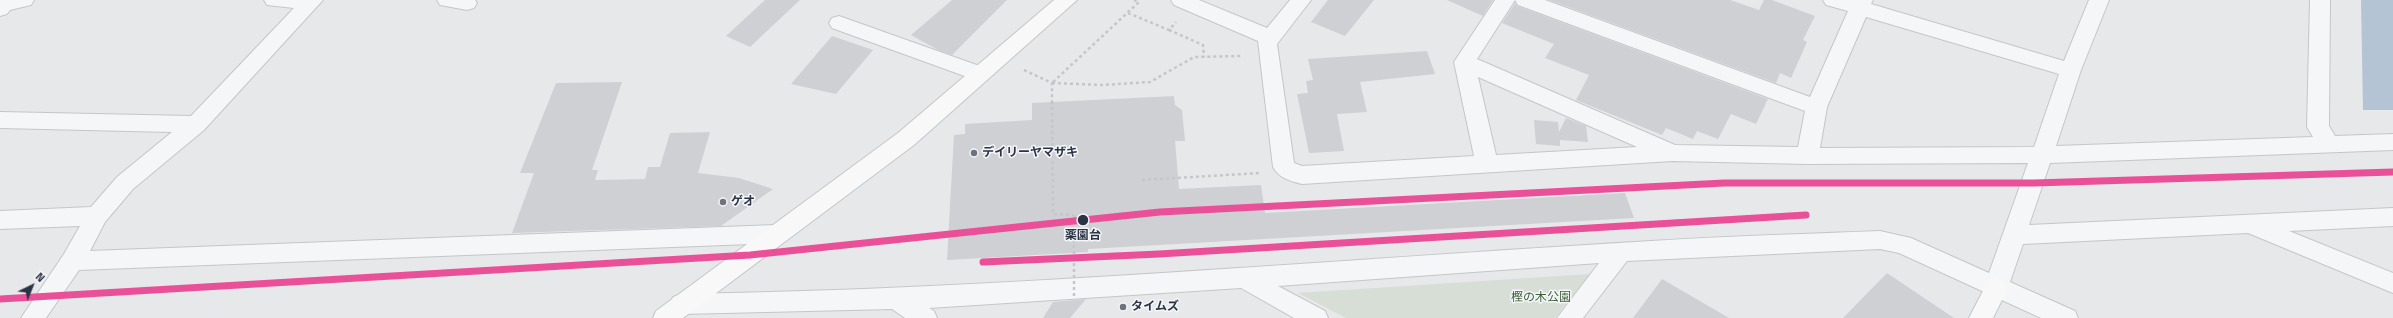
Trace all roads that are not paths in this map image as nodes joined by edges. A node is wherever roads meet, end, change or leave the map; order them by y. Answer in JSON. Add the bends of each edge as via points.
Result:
{"nodes":[{"id":1,"x":24,"y":0,"type":"edge"},
{"id":2,"x":274,"y":0,"type":"edge"},
{"id":3,"x":447,"y":0,"type":"edge"},
{"id":4,"x":1066,"y":0,"type":"edge"},
{"id":5,"x":1301,"y":0,"type":"edge"},
{"id":6,"x":1505,"y":0,"type":"edge"},
{"id":7,"x":1525,"y":0,"type":"edge"},
{"id":8,"x":1833,"y":0,"type":"edge"},
{"id":9,"x":2098,"y":0,"type":"edge"},
{"id":10,"x":2320,"y":0,"type":"edge"},
{"id":11,"x":312,"y":1,"type":"edge"},
{"id":12,"x":467,"y":4,"type":"dead end"},
{"id":13,"x":1862,"y":4,"type":"edge"},
{"id":14,"x":1180,"y":8,"type":"edge"},
{"id":15,"x":0,"y":9,"type":"edge"},
{"id":16,"x":839,"y":23,"type":"dead end"},
{"id":17,"x":1271,"y":38,"type":"junction"},
{"id":18,"x":1464,"y":62,"type":"junction"},
{"id":19,"x":2071,"y":70,"type":"junction"},
{"id":20,"x":981,"y":74,"type":"junction"},
{"id":21,"x":1816,"y":107,"type":"junction"},
{"id":22,"x":0,"y":120,"type":"edge"},
{"id":23,"x":196,"y":124,"type":"junction"},
{"id":24,"x":2393,"y":142,"type":"edge"},
{"id":25,"x":2330,"y":145,"type":"junction"},
{"id":26,"x":1672,"y":153,"type":"junction"},
{"id":27,"x":2043,"y":155,"type":"junction"},
{"id":28,"x":1808,"y":156,"type":"junction"},
{"id":29,"x":1487,"y":164,"type":"junction"},
{"id":30,"x":97,"y":216,"type":"junction"},
{"id":31,"x":2393,"y":217,"type":"edge"},
{"id":32,"x":0,"y":220,"type":"edge"},
{"id":33,"x":2251,"y":225,"type":"junction"},
{"id":34,"x":776,"y":234,"type":"junction"},
{"id":35,"x":2013,"y":235,"type":"junction"},
{"id":36,"x":1621,"y":252,"type":"junction"},
{"id":37,"x":72,"y":261,"type":"junction"},
{"id":38,"x":1247,"y":280,"type":"junction"},
{"id":39,"x":2393,"y":284,"type":"edge"},
{"id":40,"x":1996,"y":288,"type":"junction"},
{"id":41,"x":894,"y":298,"type":"junction"},
{"id":42,"x":674,"y":311,"type":"edge"},
{"id":43,"x":33,"y":318,"type":"edge"},
{"id":44,"x":925,"y":318,"type":"edge"},
{"id":45,"x":1316,"y":318,"type":"edge"},
{"id":46,"x":1569,"y":318,"type":"edge"},
{"id":47,"x":1981,"y":318,"type":"edge"},
{"id":48,"x":2066,"y":318,"type":"edge"}],
"edges":[{"from":1,"to":15,"type":"street","via":[[3,5]]},
{"from":2,"to":11,"type":"street"},
{"from":3,"to":12,"type":"street"},
{"from":4,"to":20,"type":"street"},
{"from":5,"to":17,"type":"street"},
{"from":6,"to":18,"type":"street"},
{"from":7,"to":21,"type":"street"},
{"from":8,"to":13,"type":"street"},
{"from":9,"to":19,"type":"street"},
{"from":10,"to":25,"type":"street","via":[[2318,127]]},
{"from":11,"to":23,"type":"street"},
{"from":13,"to":19,"type":"street"},
{"from":13,"to":21,"type":"street"},
{"from":14,"to":17,"type":"street"},
{"from":16,"to":20,"type":"street"},
{"from":17,"to":29,"type":"street","via":[[1267,43],[1284,167],[1293,173],[1302,175]]},
{"from":18,"to":26,"type":"street"},
{"from":18,"to":29,"type":"street"},
{"from":19,"to":27,"type":"street"},
{"from":20,"to":34,"type":"street","via":[[906,139]]},
{"from":21,"to":28,"type":"street"},
{"from":22,"to":23,"type":"street"},
{"from":23,"to":30,"type":"street","via":[[125,183]]},
{"from":24,"to":25,"type":"street"},
{"from":25,"to":27,"type":"street"},
{"from":26,"to":28,"type":"street"},
{"from":26,"to":29,"type":"street"},
{"from":27,"to":28,"type":"street"},
{"from":27,"to":35,"type":"street"},
{"from":30,"to":32,"type":"street"},
{"from":30,"to":37,"type":"street"},
{"from":31,"to":33,"type":"street"},
{"from":33,"to":35,"type":"street"},
{"from":33,"to":39,"type":"street"},
{"from":34,"to":37,"type":"street"},
{"from":34,"to":42,"type":"street"},
{"from":35,"to":40,"type":"street"},
{"from":36,"to":38,"type":"street"},
{"from":36,"to":40,"type":"street","via":[[1880,240],[1903,245]]},
{"from":36,"to":46,"type":"street"},
{"from":37,"to":43,"type":"street"},
{"from":38,"to":41,"type":"street"},
{"from":38,"to":45,"type":"street"},
{"from":40,"to":47,"type":"street"},
{"from":40,"to":48,"type":"street"},
{"from":41,"to":42,"type":"street"},
{"from":41,"to":44,"type":"street"}]}
